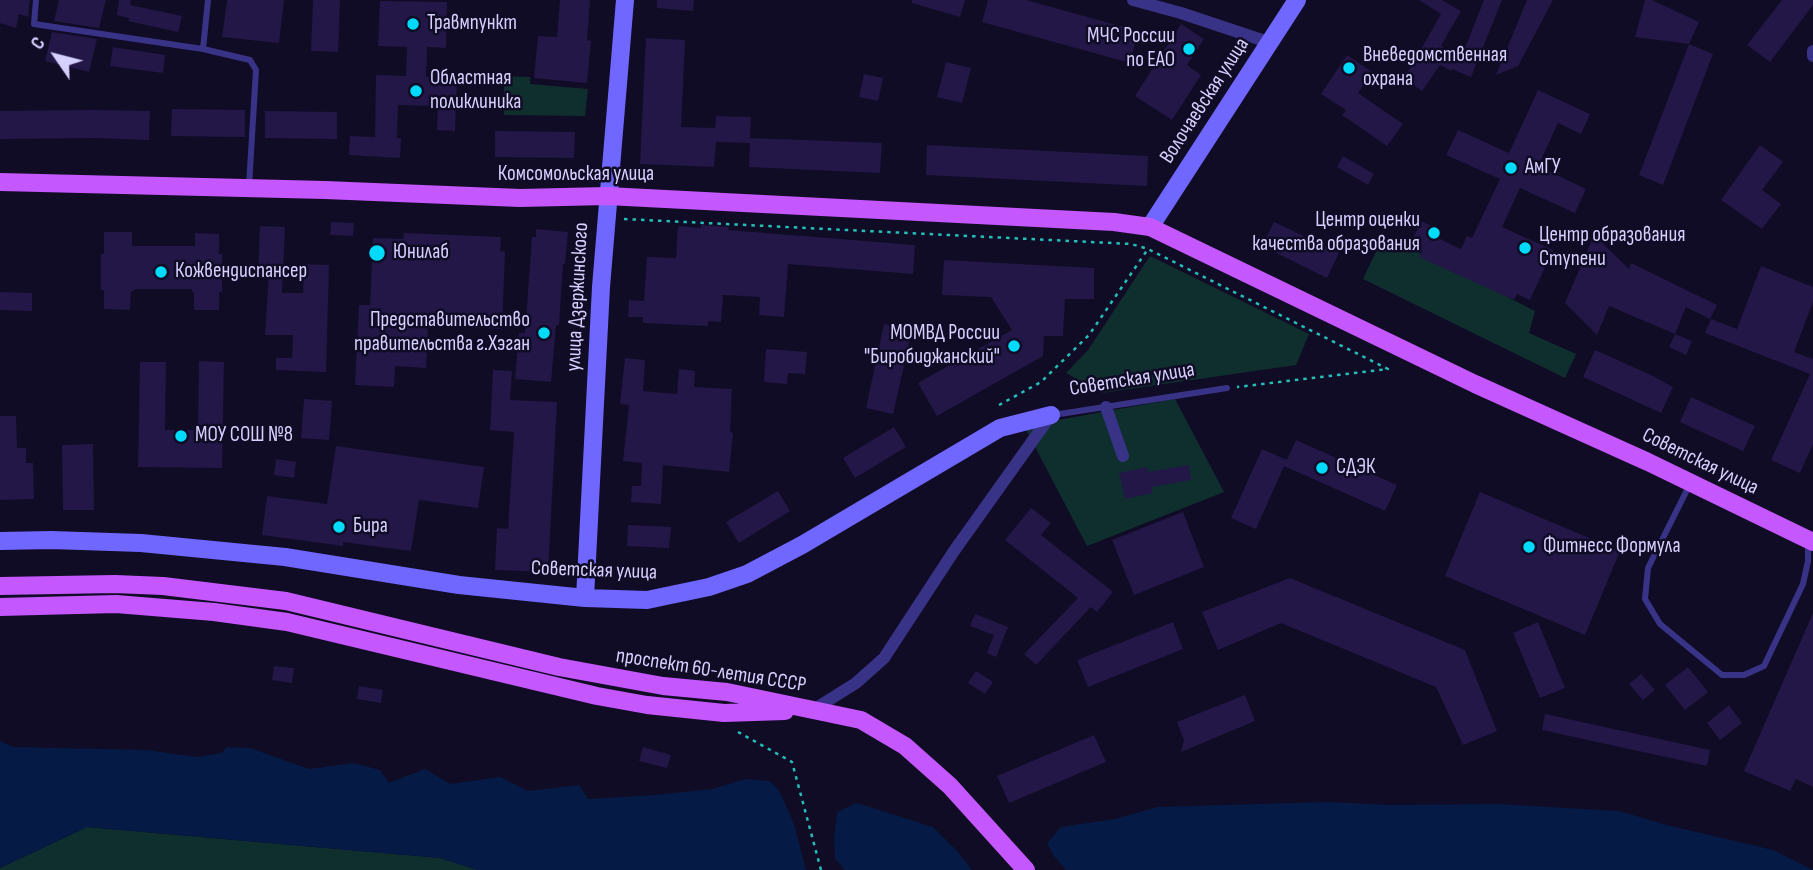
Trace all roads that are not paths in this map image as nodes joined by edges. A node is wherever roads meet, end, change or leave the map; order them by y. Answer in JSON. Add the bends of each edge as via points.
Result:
{"nodes":[{"id":1,"x":36,"y":0,"type":"edge"},
{"id":2,"x":208,"y":0,"type":"edge"},
{"id":3,"x":625,"y":0,"type":"edge"},
{"id":4,"x":1133,"y":0,"type":"edge"},
{"id":5,"x":1297,"y":0,"type":"edge"},
{"id":6,"x":1270,"y":43,"type":"junction"},
{"id":7,"x":203,"y":49,"type":"junction"},
{"id":8,"x":0,"y":182,"type":"edge"},
{"id":9,"x":249,"y":188,"type":"junction"},
{"id":10,"x":607,"y":196,"type":"junction"},
{"id":11,"x":1150,"y":227,"type":"junction"},
{"id":12,"x":1227,"y":388,"type":"road end"},
{"id":13,"x":1107,"y":407,"type":"junction"},
{"id":14,"x":1051,"y":415,"type":"junction"},
{"id":15,"x":1124,"y":456,"type":"dead end"},
{"id":16,"x":1691,"y":482,"type":"junction"},
{"id":17,"x":1811,"y":536,"type":"edge"},
{"id":18,"x":0,"y":541,"type":"edge"},
{"id":19,"x":0,"y":586,"type":"edge"},
{"id":20,"x":585,"y":598,"type":"junction"},
{"id":21,"x":0,"y":607,"type":"edge"},
{"id":22,"x":559,"y":667,"type":"junction"},
{"id":23,"x":555,"y":687,"type":"junction"},
{"id":24,"x":813,"y":710,"type":"junction"},
{"id":25,"x":1026,"y":870,"type":"edge"}],
"edges":[{"from":1,"to":7,"type":"lane","via":[[34,24]]},
{"from":2,"to":7,"type":"lane"},
{"from":3,"to":10,"type":"main road","name":"улица Дзержинского"},
{"from":4,"to":6,"type":"street"},
{"from":5,"to":6,"type":"main road","name":"Волочаевская улица"},
{"from":6,"to":11,"type":"main road","name":"Волочаевская улица"},
{"from":7,"to":9,"type":"lane","via":[[250,60],[256,70]]},
{"from":8,"to":9,"type":"main road","name":"Комсомольская улица"},
{"from":9,"to":10,"type":"main road","name":"Комсомольская улица","via":[[520,198]]},
{"from":10,"to":11,"type":"main road","name":"Комсомольская улица"},
{"from":10,"to":20,"type":"main road","name":"улица Дзержинского"},
{"from":11,"to":16,"type":"main road","name":"Советская улица"},
{"from":12,"to":13,"type":"lane","name":"Советская улица"},
{"from":13,"to":14,"type":"lane","name":"Советская улица"},
{"from":13,"to":15,"type":"street"},
{"from":14,"to":20,"type":"main road","name":"Советская улица","via":[[1000,428],[747,574],[647,600]]},
{"from":14,"to":24,"type":"street","via":[[884,658],[856,683]]},
{"from":16,"to":17,"type":"main road","name":"Советская улица"},
{"from":16,"to":17,"type":"lane","via":[[1648,568],[1645,599],[1660,624],[1722,675],[1744,675],[1764,667],[1803,584]]},
{"from":18,"to":20,"type":"main road","name":"Советская улица","via":[[141,543],[285,557],[459,585]]},
{"from":19,"to":22,"type":"main road","name":"проспект 60-летия СССР","via":[[163,586],[274,600]]},
{"from":21,"to":23,"type":"main road","name":"проспект 60-летия СССР","via":[[116,604],[287,622]]},
{"from":22,"to":23,"type":"main road"},
{"from":22,"to":24,"type":"main road","name":"проспект 60-летия СССР"},
{"from":23,"to":24,"type":"main road","name":"проспект 60-летия СССР","via":[[647,705],[724,713]]},
{"from":24,"to":25,"type":"main road","via":[[861,720],[905,746],[950,786]]}]}
